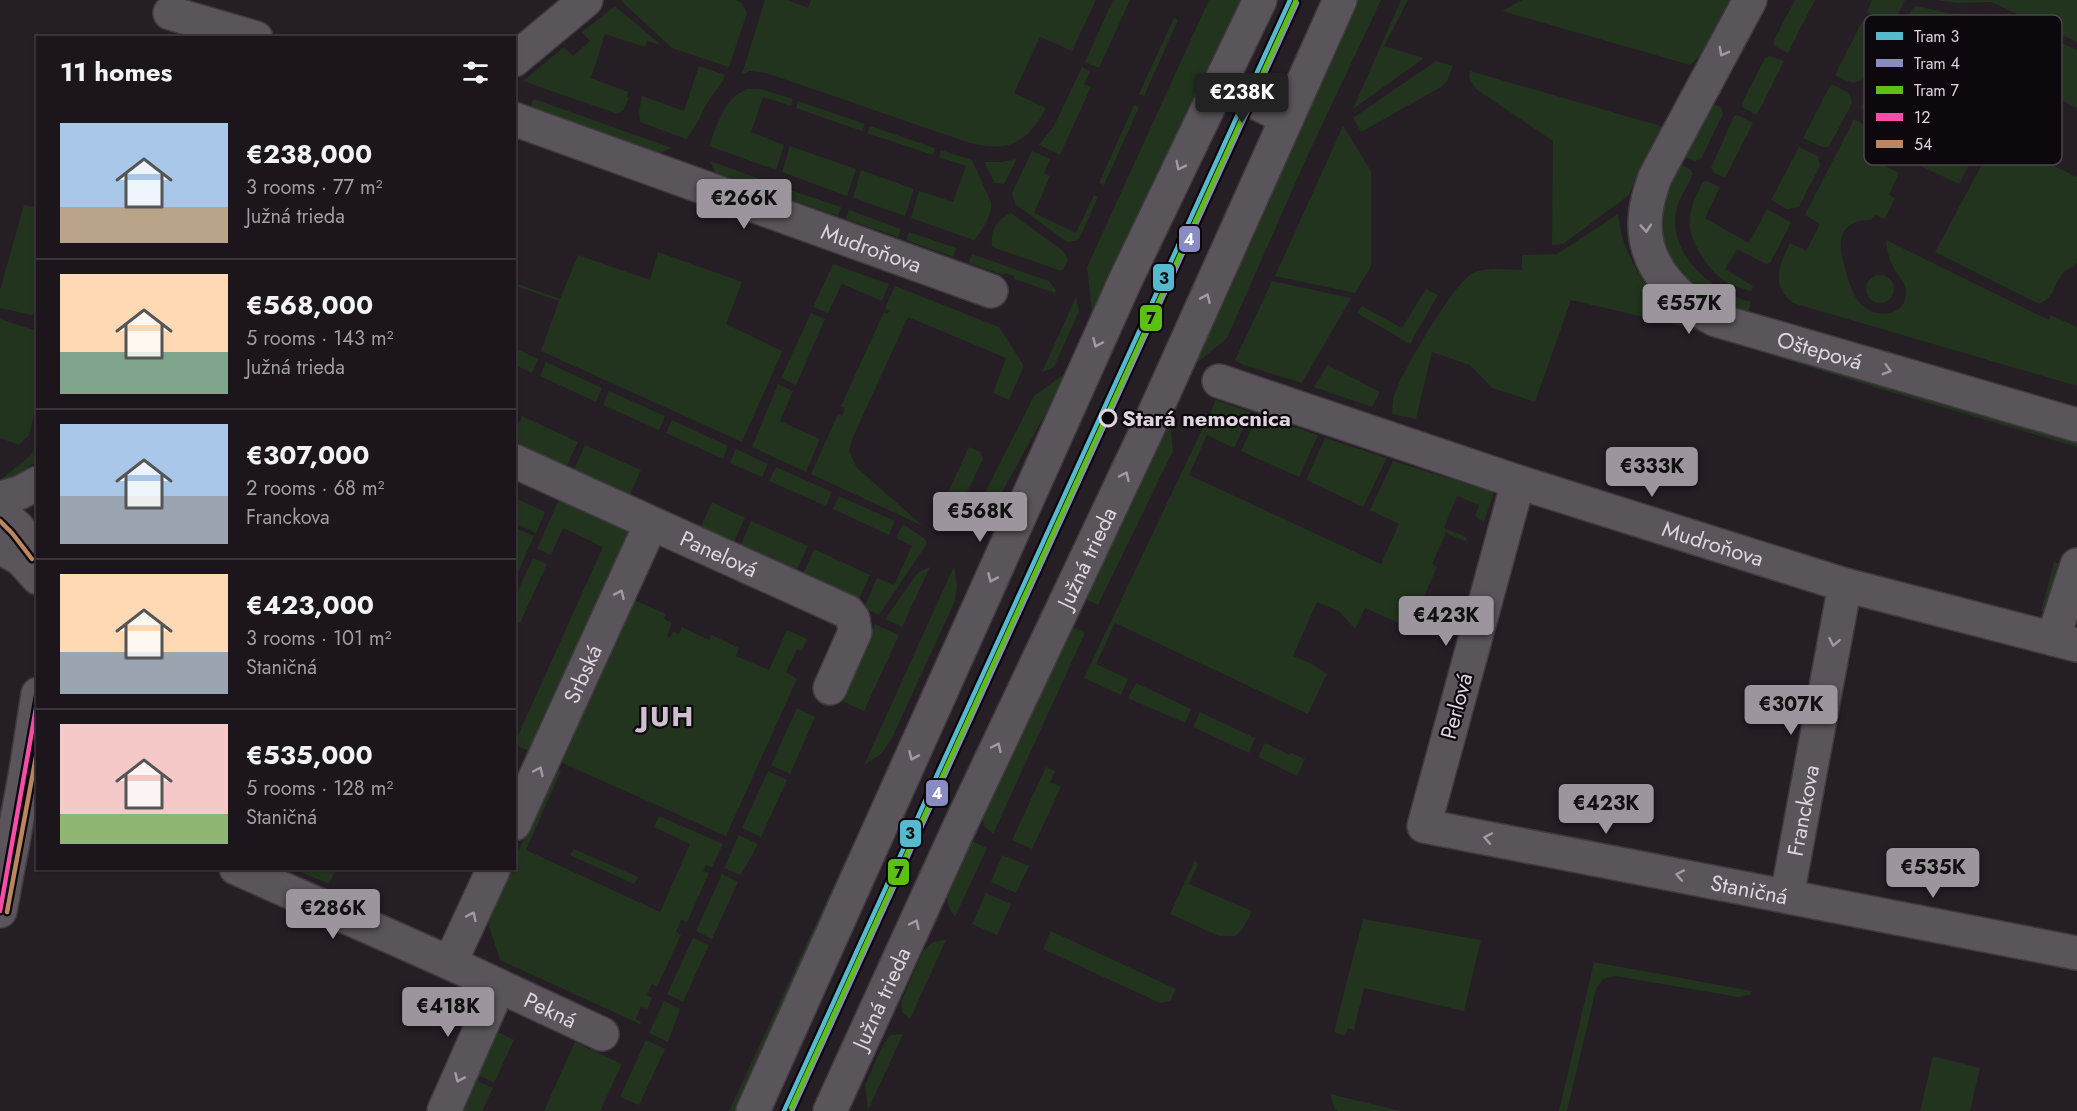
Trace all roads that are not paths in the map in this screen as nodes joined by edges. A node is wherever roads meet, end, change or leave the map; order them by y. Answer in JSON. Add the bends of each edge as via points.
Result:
{"nodes":[{"id":1,"x":586,"y":0,"type":"edge"},
{"id":2,"x":1260,"y":0,"type":"edge"},
{"id":3,"x":1340,"y":0,"type":"edge"},
{"id":4,"x":1750,"y":0,"type":"edge"},
{"id":5,"x":169,"y":17,"type":"edge"},
{"id":6,"x":248,"y":36,"type":"edge"},
{"id":7,"x":516,"y":58,"type":"edge"},
{"id":8,"x":1219,"y":87,"type":"junction"},
{"id":9,"x":1286,"y":118,"type":"junction"},
{"id":10,"x":516,"y":120,"type":"edge"},
{"id":11,"x":991,"y":291,"type":"dead end"},
{"id":12,"x":1220,"y":381,"type":"dead end"},
{"id":13,"x":2077,"y":425,"type":"edge"},
{"id":14,"x":516,"y":461,"type":"edge"},
{"id":15,"x":1518,"y":482,"type":"junction"},
{"id":16,"x":36,"y":484,"type":"edge"},
{"id":17,"x":0,"y":498,"type":"edge"},
{"id":18,"x":0,"y":511,"type":"edge"},
{"id":19,"x":651,"y":524,"type":"junction"},
{"id":20,"x":21,"y":543,"type":"edge"},
{"id":21,"x":2077,"y":566,"type":"edge"},
{"id":22,"x":36,"y":576,"type":"edge"},
{"id":23,"x":1845,"y":585,"type":"junction"},
{"id":24,"x":2065,"y":642,"type":"edge"},
{"id":25,"x":830,"y":688,"type":"dead end"},
{"id":26,"x":36,"y":720,"type":"edge"},
{"id":27,"x":32,"y":773,"type":"edge"},
{"id":28,"x":516,"y":820,"type":"edge"},
{"id":29,"x":1424,"y":825,"type":"joint"},
{"id":30,"x":241,"y":870,"type":"edge"},
{"id":31,"x":493,"y":870,"type":"edge"},
{"id":32,"x":1783,"y":895,"type":"junction"},
{"id":33,"x":0,"y":911,"type":"edge"},
{"id":34,"x":2077,"y":953,"type":"edge"},
{"id":35,"x":450,"y":963,"type":"junction"},
{"id":36,"x":499,"y":986,"type":"junction"},
{"id":37,"x":602,"y":1034,"type":"dead end"},
{"id":38,"x":444,"y":1111,"type":"edge"},
{"id":39,"x":753,"y":1111,"type":"edge"},
{"id":40,"x":830,"y":1111,"type":"edge"}],
"edges":[{"from":1,"to":7,"type":"street"},
{"from":2,"to":8,"type":"street"},
{"from":3,"to":9,"type":"street","name":"Južná trieda"},
{"from":4,"to":13,"type":"street","name":"Oštepová","one_way":true,"via":[[1655,177],[1647,200],[1644,224],[1648,244],[1666,283],[1700,312],[1716,320]]},
{"from":5,"to":6,"type":"street"},
{"from":8,"to":9,"type":"street"},
{"from":8,"to":39,"type":"street","one_way":true,"via":[[1126,279]]},
{"from":40,"to":9,"type":"street","name":"Južná trieda","one_way":true,"via":[[1147,430]]},
{"from":10,"to":11,"type":"street","name":"Mudroňova"},
{"from":12,"to":15,"type":"street","name":"Mudroňova"},
{"from":14,"to":19,"type":"street","name":"Panelová"},
{"from":15,"to":23,"type":"street","name":"Mudroňova"},
{"from":15,"to":29,"type":"street","name":"Perlová"},
{"from":16,"to":17,"type":"street"},
{"from":18,"to":20,"type":"street"},
{"from":19,"to":25,"type":"street","name":"Panelová","via":[[848,612],[855,632]]},
{"from":28,"to":19,"type":"street","name":"Srbská","one_way":true},
{"from":20,"to":22,"type":"street","via":[[21,559]]},
{"from":21,"to":24,"type":"street"},
{"from":23,"to":24,"type":"street","name":"Mudroňova"},
{"from":23,"to":32,"type":"street","name":"Franckova","one_way":true},
{"from":26,"to":27,"type":"street"},
{"from":27,"to":33,"type":"street"},
{"from":32,"to":29,"type":"street","name":"Staničná","one_way":true},
{"from":30,"to":35,"type":"street","name":"Pekná"},
{"from":35,"to":31,"type":"street","one_way":true},
{"from":32,"to":34,"type":"street","name":"Staničná"},
{"from":35,"to":36,"type":"street","name":"Pekná"},
{"from":36,"to":37,"type":"street","name":"Pekná"},
{"from":36,"to":38,"type":"street","one_way":true}]}
